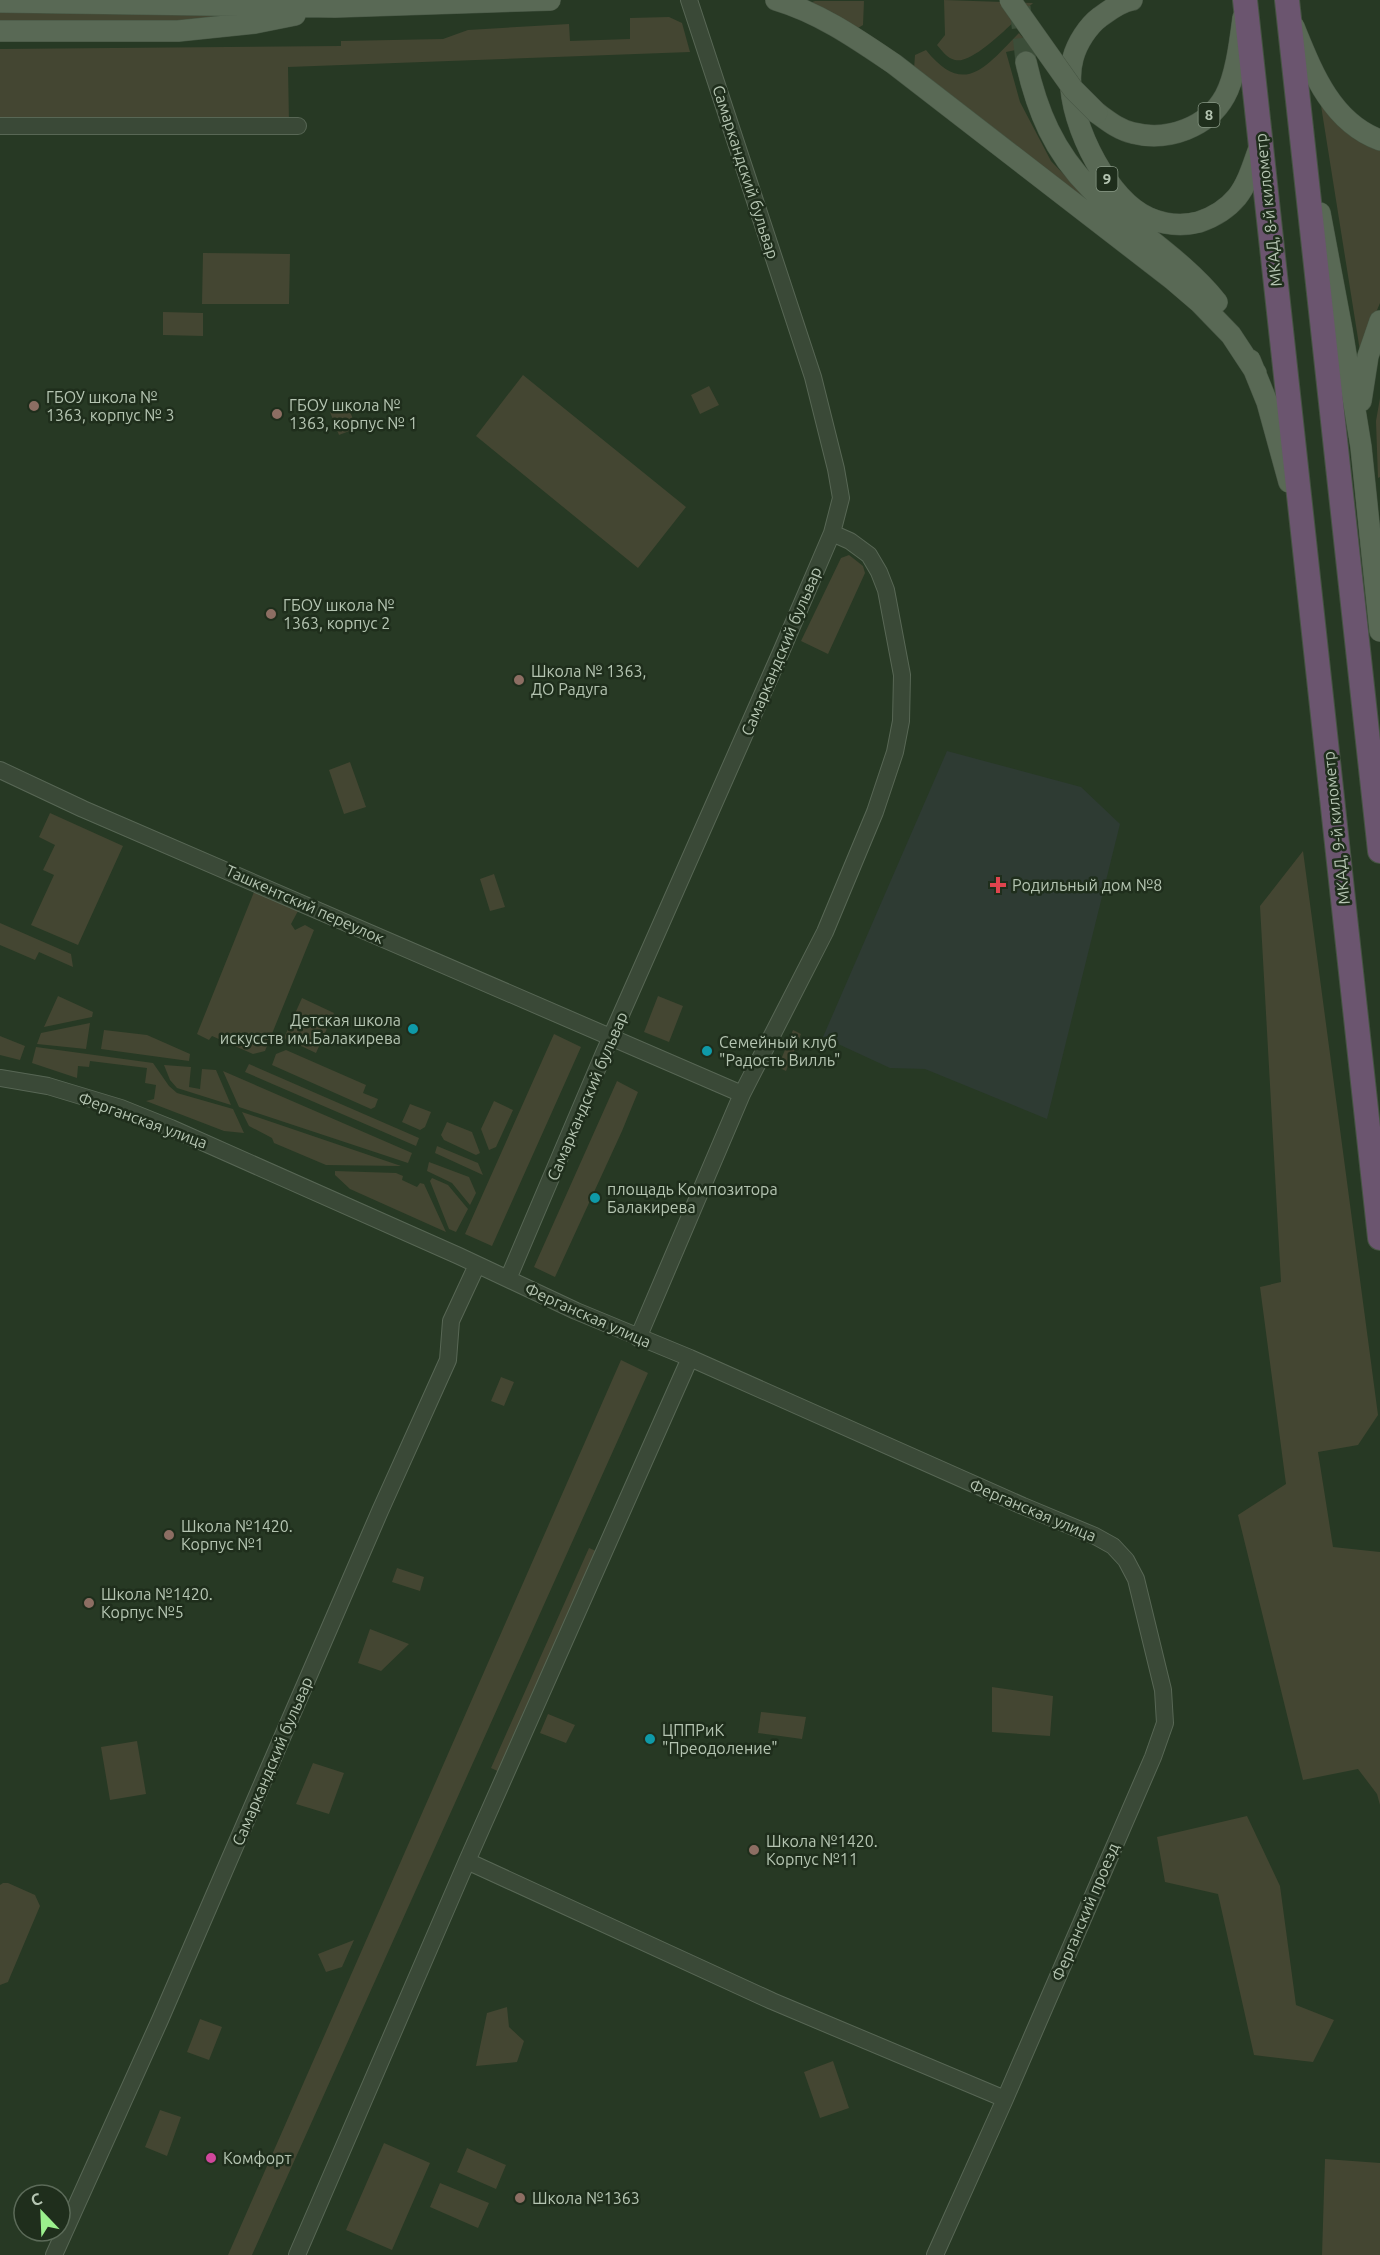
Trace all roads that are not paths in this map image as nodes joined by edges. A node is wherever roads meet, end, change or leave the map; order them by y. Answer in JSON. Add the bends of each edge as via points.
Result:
{"nodes":[{"id":1,"x":550,"y":0,"type":"edge"},
{"id":2,"x":689,"y":0,"type":"edge"},
{"id":3,"x":776,"y":0,"type":"edge"},
{"id":4,"x":1010,"y":0,"type":"edge"},
{"id":5,"x":1132,"y":0,"type":"edge"},
{"id":6,"x":1245,"y":0,"type":"edge"},
{"id":7,"x":1288,"y":0,"type":"edge"},
{"id":8,"x":0,"y":2,"type":"edge"},
{"id":9,"x":335,"y":7,"type":"junction"},
{"id":10,"x":0,"y":31,"type":"edge"},
{"id":11,"x":1026,"y":62,"type":"tunnel mouth"},
{"id":12,"x":1298,"y":94,"type":"junction"},
{"id":13,"x":0,"y":126,"type":"edge"},
{"id":14,"x":298,"y":126,"type":"dead end"},
{"id":15,"x":1380,"y":140,"type":"edge"},
{"id":16,"x":1261,"y":142,"type":"junction"},
{"id":17,"x":1380,"y":321,"type":"edge"},
{"id":18,"x":1256,"y":373,"type":"junction"},
{"id":19,"x":1292,"y":419,"type":"joint"},
{"id":20,"x":1361,"y":447,"type":"junction"},
{"id":21,"x":832,"y":533,"type":"junction"},
{"id":22,"x":1306,"y":550,"type":"junction"},
{"id":23,"x":1380,"y":631,"type":"edge"},
{"id":24,"x":0,"y":770,"type":"edge"},
{"id":25,"x":1380,"y":851,"type":"edge"},
{"id":26,"x":611,"y":1037,"type":"junction"},
{"id":27,"x":0,"y":1067,"type":"edge"},
{"id":28,"x":0,"y":1078,"type":"edge"},
{"id":29,"x":41,"y":1084,"type":"junction"},
{"id":30,"x":742,"y":1094,"type":"junction"},
{"id":31,"x":1380,"y":1238,"type":"edge"},
{"id":32,"x":477,"y":1265,"type":"junction"},
{"id":33,"x":508,"y":1279,"type":"junction"},
{"id":34,"x":638,"y":1338,"type":"junction"},
{"id":35,"x":690,"y":1358,"type":"junction"},
{"id":36,"x":1126,"y":1560,"type":"joint"},
{"id":37,"x":467,"y":1861,"type":"junction"},
{"id":38,"x":1005,"y":2099,"type":"junction"},
{"id":39,"x":54,"y":2255,"type":"edge"},
{"id":40,"x":297,"y":2255,"type":"edge"},
{"id":41,"x":935,"y":2255,"type":"edge"}],
"edges":[{"from":1,"to":9,"type":"main road"},
{"from":2,"to":21,"type":"street","name":"Самаркандский бульвар","via":[[813,377],[840,487]]},
{"from":3,"to":18,"type":"main road","via":[[822,18],[885,58],[1172,279],[1230,335]]},
{"from":4,"to":6,"type":"main road","number":"8","bridge":true,"via":[[1073,89],[1097,112],[1114,126],[1152,136],[1196,126],[1213,113],[1226,94]]},
{"from":5,"to":16,"type":"main road","number":"9","via":[[1111,9],[1090,26],[1072,58],[1071,72],[1077,117],[1089,148],[1107,180],[1125,201],[1145,216],[1169,224],[1207,219],[1237,196]]},
{"from":6,"to":16,"type":"highway","name":"МКАД, 8-й километр"},
{"from":7,"to":12,"type":"highway"},
{"from":7,"to":15,"type":"main road","via":[[1298,37],[1325,94],[1353,124]]},
{"from":8,"to":9,"type":"main road"},
{"from":9,"to":10,"type":"main road","via":[[255,23],[178,31]]},
{"from":11,"to":18,"type":"main road","via":[[1035,100],[1064,157],[1089,187],[1184,267],[1210,294],[1236,330]]},
{"from":12,"to":20,"type":"main road"},
{"from":12,"to":25,"type":"highway"},
{"from":13,"to":14,"type":"street"},
{"from":16,"to":19,"type":"highway","name":"МКАД, 8-й километр"},
{"from":17,"to":20,"type":"main road","via":[[1360,393]]},
{"from":18,"to":22,"type":"main road","via":[[1282,453]]},
{"from":19,"to":22,"type":"highway","name":"МКАД, 9-й километр"},
{"from":20,"to":23,"type":"main road"},
{"from":21,"to":26,"type":"street","name":"Самаркандский бульвар"},
{"from":21,"to":30,"type":"street","via":[[869,555],[886,590],[902,675],[901,721],[886,780],[825,932]]},
{"from":22,"to":31,"type":"highway","name":"МКАД, 9-й километр"},
{"from":24,"to":26,"type":"street","name":"Ташкентский переулок"},
{"from":26,"to":30,"type":"street","name":"Ташкентский переулок"},
{"from":26,"to":33,"type":"street","name":"Самаркандский бульвар"},
{"from":27,"to":29,"type":"street","name":"Ферганская улица"},
{"from":28,"to":29,"type":"street","name":"Ферганская улица"},
{"from":29,"to":32,"type":"street","name":"Ферганская улица","via":[[171,1128]]},
{"from":30,"to":34,"type":"street"},
{"from":32,"to":33,"type":"street","name":"Ферганская улица"},
{"from":32,"to":39,"type":"street","name":"Самаркандский бульвар","via":[[451,1322],[448,1360]]},
{"from":33,"to":34,"type":"street","name":"Ферганская улица"},
{"from":34,"to":35,"type":"street","name":"Ферганская улица"},
{"from":35,"to":36,"type":"street","name":"Ферганская улица","via":[[1095,1536],[1113,1546]]},
{"from":35,"to":37,"type":"street"},
{"from":36,"to":38,"type":"street","name":"Ферганский проезд","via":[[1136,1579],[1164,1690],[1165,1723]]},
{"from":37,"to":38,"type":"street","via":[[772,2001]]},
{"from":37,"to":40,"type":"street"},
{"from":38,"to":41,"type":"street","name":"Ферганский проезд"}]}
